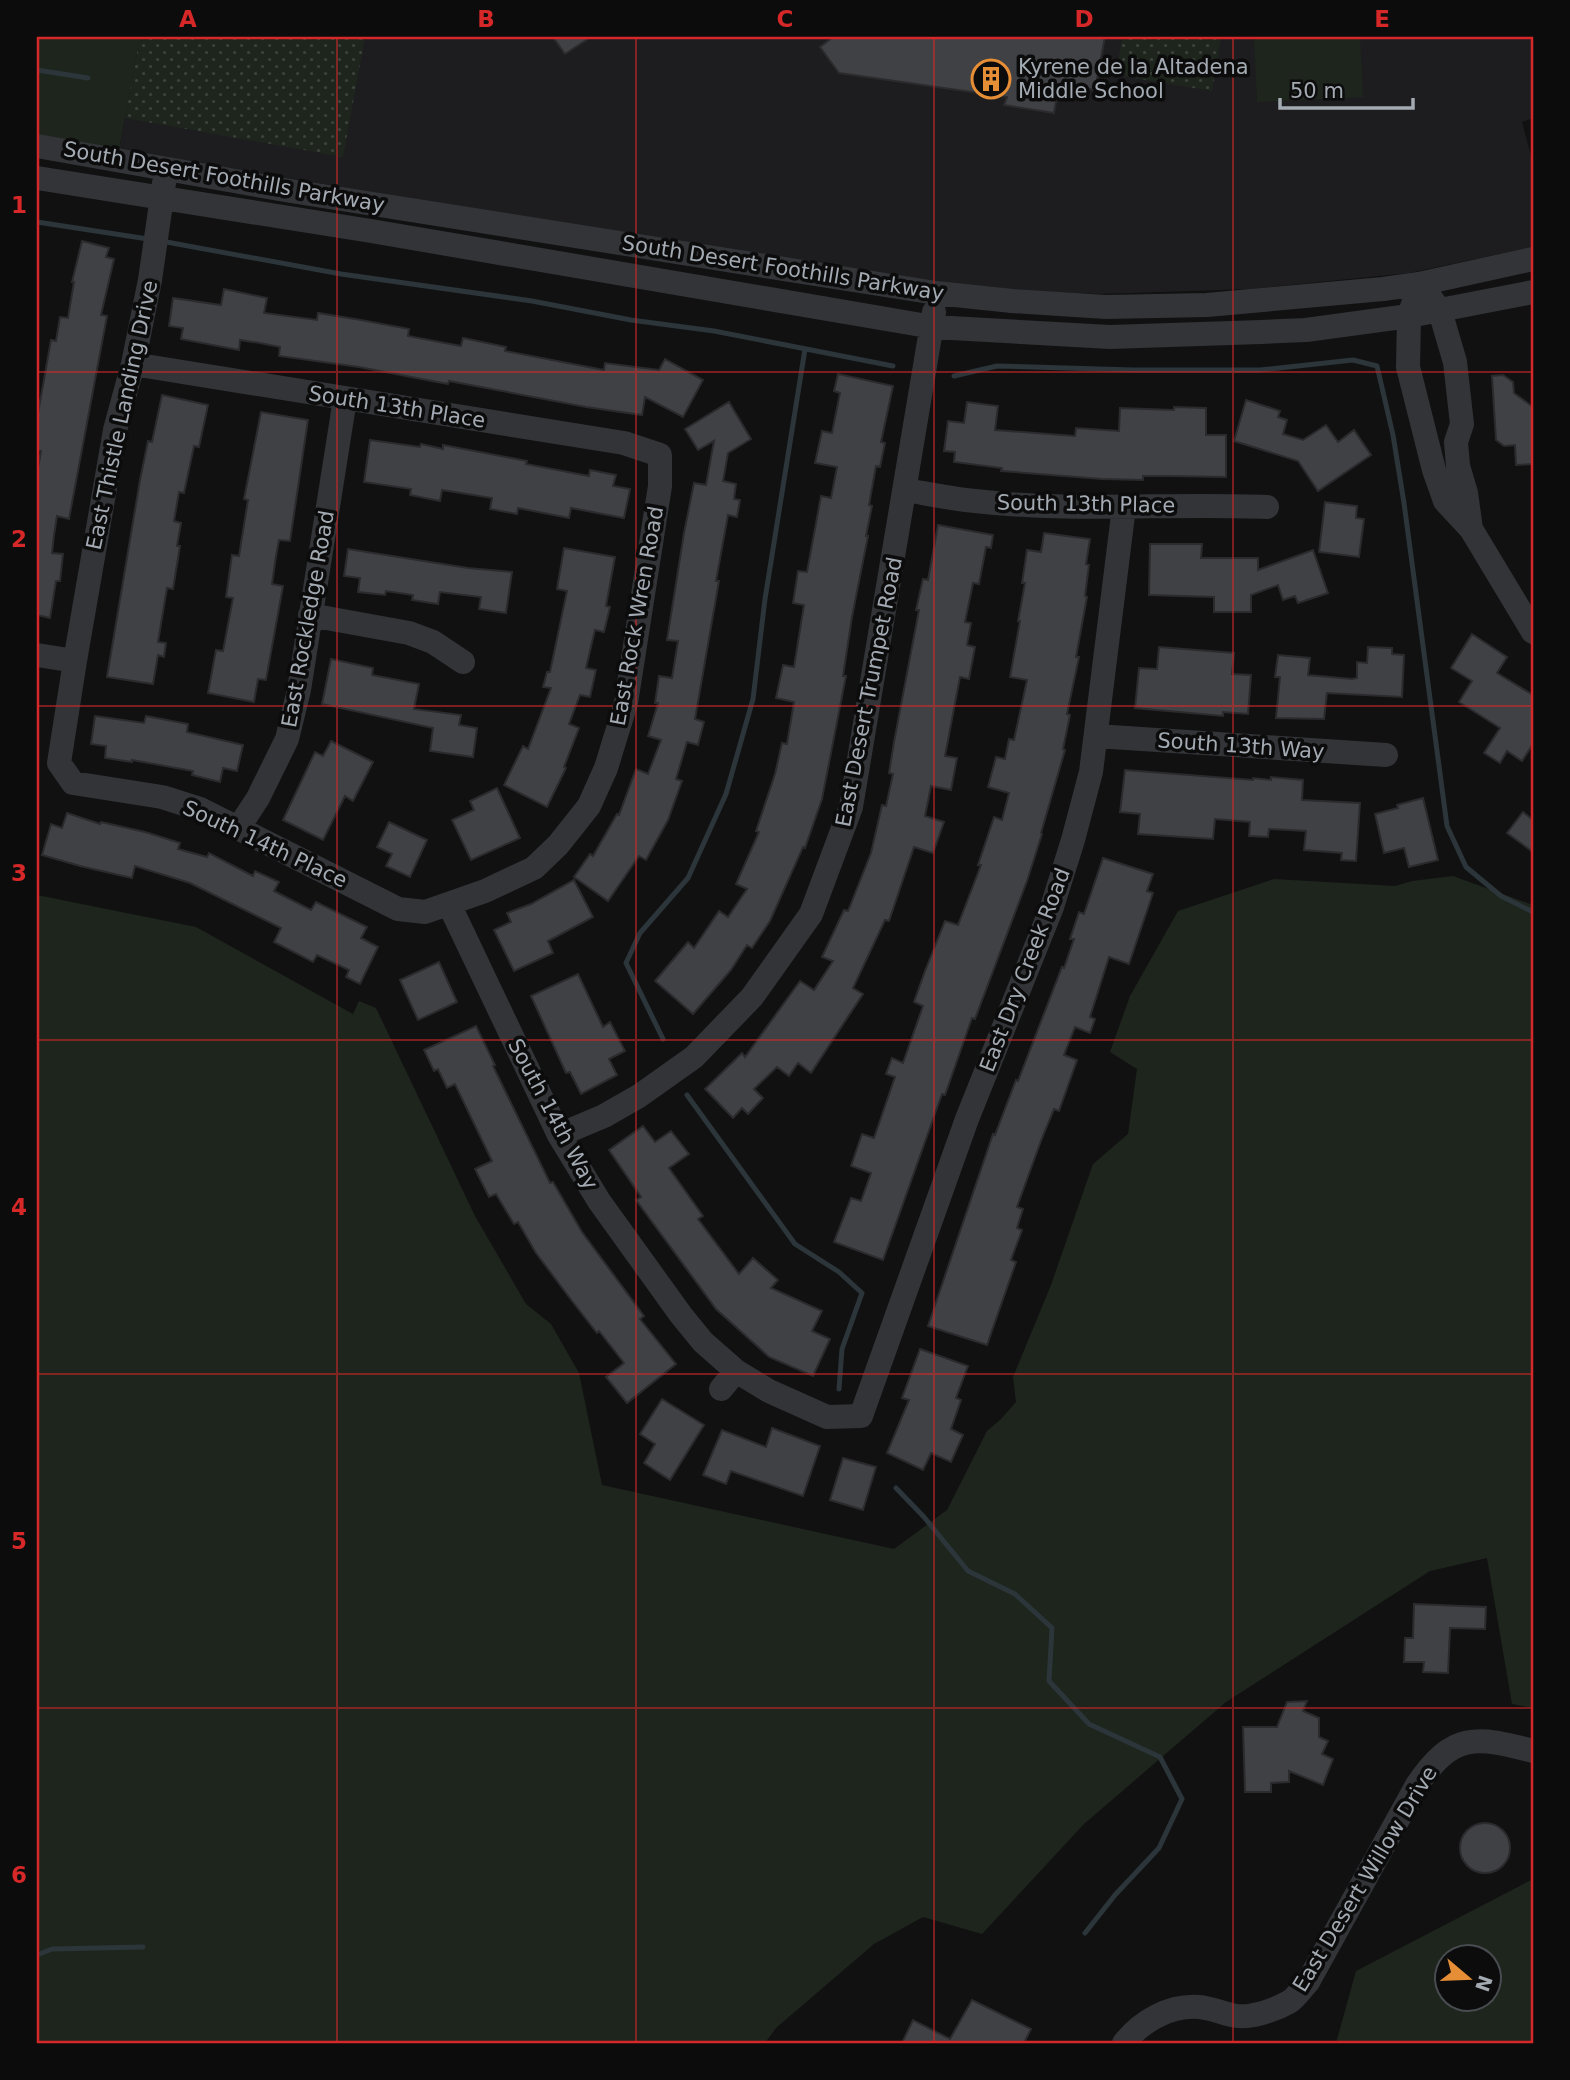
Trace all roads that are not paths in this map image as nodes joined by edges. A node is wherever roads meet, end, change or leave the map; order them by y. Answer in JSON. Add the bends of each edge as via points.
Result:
{"nodes":[{"id":1,"x":37,"y":146,"type":"edge"},
{"id":2,"x":166,"y":168,"type":"junction"},
{"id":3,"x":37,"y":178,"type":"edge"},
{"id":4,"x":161,"y":198,"type":"junction"},
{"id":5,"x":541,"y":229,"type":"junction"},
{"id":6,"x":1533,"y":259,"type":"edge"},
{"id":7,"x":536,"y":260,"type":"junction"},
{"id":8,"x":1419,"y":284,"type":"junction"},
{"id":9,"x":1533,"y":292,"type":"edge"},
{"id":10,"x":936,"y":293,"type":"junction"},
{"id":11,"x":1440,"y":311,"type":"junction"},
{"id":12,"x":1409,"y":316,"type":"junction"},
{"id":13,"x":933,"y":327,"type":"junction"},
{"id":14,"x":133,"y":364,"type":"junction"},
{"id":15,"x":345,"y":399,"type":"junction"},
{"id":16,"x":660,"y":455,"type":"joint"},
{"id":17,"x":906,"y":490,"type":"junction"},
{"id":18,"x":1124,"y":507,"type":"junction"},
{"id":19,"x":1267,"y":508,"type":"dead end"},
{"id":20,"x":1471,"y":529,"type":"junction"},
{"id":21,"x":310,"y":615,"type":"junction"},
{"id":22,"x":1533,"y":632,"type":"edge"},
{"id":23,"x":37,"y":655,"type":"edge"},
{"id":24,"x":75,"y":661,"type":"junction"},
{"id":25,"x":463,"y":662,"type":"dead end"},
{"id":26,"x":1096,"y":736,"type":"junction"},
{"id":27,"x":1386,"y":755,"type":"dead end"},
{"id":28,"x":239,"y":827,"type":"junction"},
{"id":29,"x":449,"y":904,"type":"junction"},
{"id":30,"x":559,"y":1135,"type":"junction"},
{"id":31,"x":861,"y":1416,"type":"joint"},
{"id":32,"x":1533,"y":1751,"type":"edge"},
{"id":33,"x":1124,"y":2043,"type":"edge"}],
"edges":[{"from":1,"to":2,"type":"street","name":"South Desert Foothills Parkway"},
{"from":2,"to":4,"type":"street","name":"East Thistle Landing Drive"},
{"from":2,"to":5,"type":"street","name":"South Desert Foothills Parkway"},
{"from":3,"to":4,"type":"street","name":"South Desert Foothills Parkway"},
{"from":4,"to":7,"type":"street","name":"South Desert Foothills Parkway"},
{"from":4,"to":14,"type":"street","name":"East Thistle Landing Drive"},
{"from":5,"to":7,"type":"street"},
{"from":5,"to":10,"type":"street","name":"South Desert Foothills Parkway"},
{"from":6,"to":8,"type":"street","name":"South Desert Foothills Parkway"},
{"from":7,"to":13,"type":"street","name":"South Desert Foothills Parkway"},
{"from":8,"to":10,"type":"street","name":"South Desert Foothills Parkway","via":[[1207,305],[1105,307]]},
{"from":8,"to":11,"type":"street"},
{"from":8,"to":12,"type":"street"},
{"from":9,"to":11,"type":"street","name":"South Desert Foothills Parkway"},
{"from":10,"to":13,"type":"street","name":"East Desert Trumpet Road"},
{"from":11,"to":12,"type":"street","name":"South Desert Foothills Parkway"},
{"from":11,"to":20,"type":"street","via":[[1455,362],[1462,424],[1456,442],[1458,466]]},
{"from":12,"to":13,"type":"street","name":"South Desert Foothills Parkway","via":[[1306,330],[1211,335],[1110,337]]},
{"from":12,"to":20,"type":"street","via":[[1408,367],[1434,470],[1445,500]]},
{"from":13,"to":17,"type":"street","name":"East Desert Trumpet Road"},
{"from":14,"to":15,"type":"street","name":"South 13th Place"},
{"from":14,"to":24,"type":"street","name":"East Thistle Landing Drive","via":[[115,430]]},
{"from":15,"to":16,"type":"street","name":"South 13th Place","via":[[624,443]]},
{"from":15,"to":21,"type":"street","name":"East Rockledge Road"},
{"from":16,"to":29,"type":"street","name":"East Rock Wren Road","via":[[660,486],[626,703],[589,806],[534,868]]},
{"from":17,"to":18,"type":"street","name":"South 13th Place","via":[[976,502]]},
{"from":17,"to":30,"type":"street","name":"East Desert Trumpet Road","via":[[851,807],[811,914],[751,997],[694,1056],[639,1097]]},
{"from":18,"to":19,"type":"street","name":"South 13th Place"},
{"from":18,"to":26,"type":"street","name":"East Dry Creek Road"},
{"from":20,"to":22,"type":"street"},
{"from":21,"to":25,"type":"street","via":[[409,633]]},
{"from":21,"to":28,"type":"street","name":"East Rockledge Road","via":[[287,739]]},
{"from":23,"to":24,"type":"street"},
{"from":24,"to":28,"type":"street","name":"South 14th Place","via":[[59,763],[73,783],[162,797]]},
{"from":26,"to":27,"type":"street","name":"South 13th Way"},
{"from":26,"to":31,"type":"street","name":"East Dry Creek Road","via":[[1091,772],[1052,907],[967,1119]]},
{"from":28,"to":29,"type":"street","name":"South 14th Place","via":[[398,909],[425,912]]},
{"from":29,"to":30,"type":"street","name":"South 14th Way"},
{"from":30,"to":31,"type":"street","name":"South 14th Way","via":[[599,1201],[729,1380],[769,1391],[827,1417]]},
{"from":32,"to":33,"type":"street","name":"East Desert Willow Drive","via":[[1472,1741],[1450,1748],[1432,1763],[1308,1982],[1291,2001],[1239,2017],[1200,2007],[1175,2009],[1153,2017]]}]}
